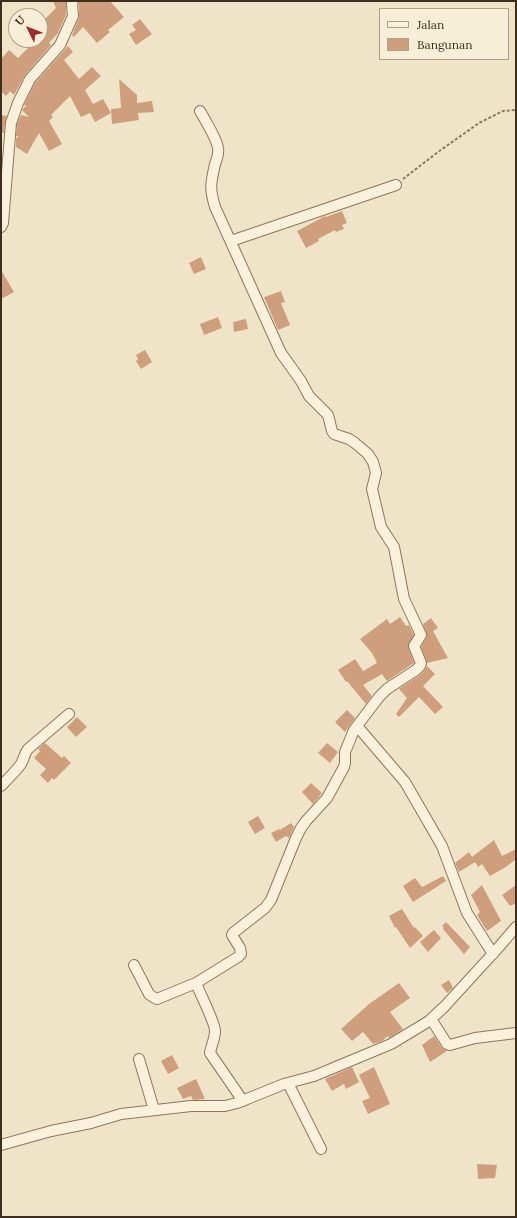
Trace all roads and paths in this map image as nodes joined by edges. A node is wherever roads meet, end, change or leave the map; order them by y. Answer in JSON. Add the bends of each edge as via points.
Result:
{"nodes":[{"id":1,"x":73,"y":1,"type":"edge"},
{"id":2,"x":516,"y":110,"type":"edge"},
{"id":3,"x":200,"y":111,"type":"dead end"},
{"id":4,"x":396,"y":185,"type":"joint"},
{"id":5,"x":1,"y":227,"type":"edge"},
{"id":6,"x":231,"y":241,"type":"junction"},
{"id":7,"x":69,"y":714,"type":"dead end"},
{"id":8,"x":357,"y":726,"type":"junction"},
{"id":9,"x":1,"y":786,"type":"edge"},
{"id":10,"x":516,"y":927,"type":"edge"},
{"id":11,"x":493,"y":954,"type":"junction"},
{"id":12,"x":134,"y":965,"type":"dead end"},
{"id":13,"x":196,"y":983,"type":"junction"},
{"id":14,"x":431,"y":1019,"type":"junction"},
{"id":15,"x":516,"y":1033,"type":"edge"},
{"id":16,"x":139,"y":1059,"type":"dead end"},
{"id":17,"x":288,"y":1082,"type":"junction"},
{"id":18,"x":243,"y":1100,"type":"junction"},
{"id":19,"x":154,"y":1110,"type":"junction"},
{"id":20,"x":1,"y":1145,"type":"edge"},
{"id":21,"x":321,"y":1149,"type":"dead end"}],
"edges":[{"from":1,"to":5,"type":"street","via":[[73,16],[60,45],[30,79],[11,123],[4,223]]},
{"from":2,"to":4,"type":"path","via":[[503,111],[479,123]]},
{"from":3,"to":6,"type":"street","via":[[218,148],[211,193]]},
{"from":4,"to":6,"type":"street"},
{"from":6,"to":8,"type":"street","via":[[281,353],[309,396],[328,415],[334,434],[355,443],[373,462],[376,473],[372,489],[381,527],[394,547],[404,599],[421,635],[414,646],[421,662],[420,666],[387,689]]},
{"from":7,"to":9,"type":"street","via":[[28,749],[20,766]]},
{"from":8,"to":11,"type":"street","via":[[405,782],[442,846],[467,913]]},
{"from":8,"to":13,"type":"street","via":[[345,752],[344,767],[327,798],[301,828],[271,900],[265,908],[233,933],[241,954]]},
{"from":10,"to":11,"type":"street"},
{"from":11,"to":14,"type":"street"},
{"from":12,"to":13,"type":"street","via":[[153,997],[157,998]]},
{"from":13,"to":18,"type":"street","via":[[214,1027],[215,1036],[210,1053]]},
{"from":14,"to":15,"type":"street","via":[[450,1045],[475,1038]]},
{"from":14,"to":17,"type":"street","via":[[391,1044],[314,1076]]},
{"from":16,"to":19,"type":"street"},
{"from":17,"to":18,"type":"street"},
{"from":17,"to":21,"type":"street"},
{"from":18,"to":19,"type":"street","via":[[225,1106]]},
{"from":19,"to":20,"type":"street","via":[[121,1114]]}]}
